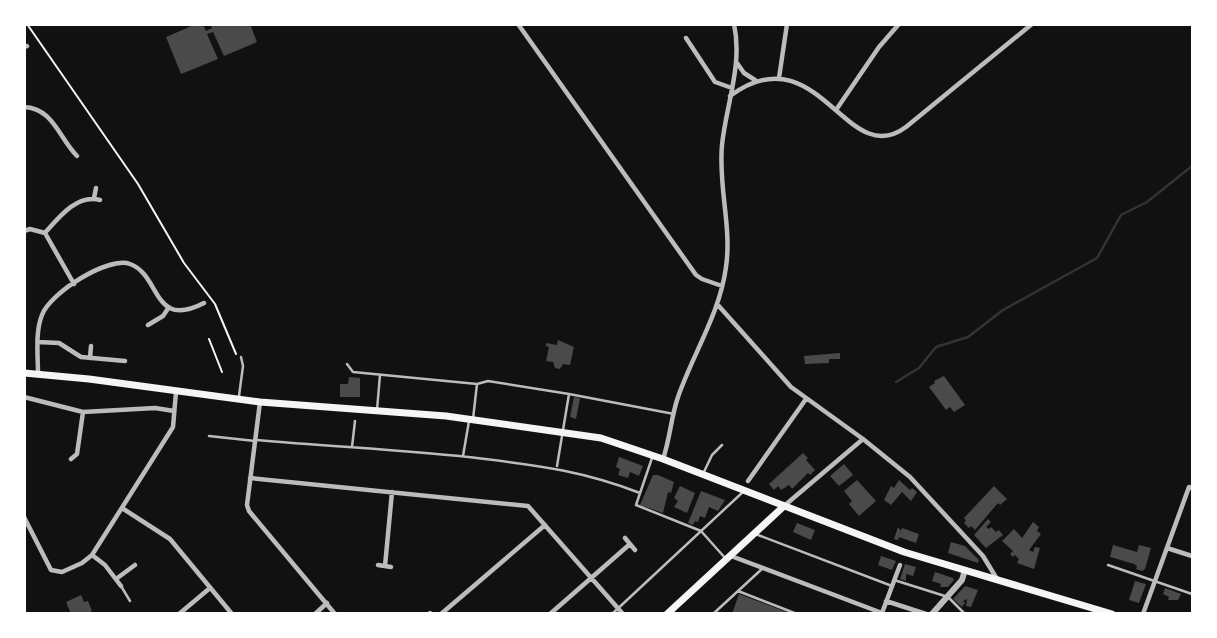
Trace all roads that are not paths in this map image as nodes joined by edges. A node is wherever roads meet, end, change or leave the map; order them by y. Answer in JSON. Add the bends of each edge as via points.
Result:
{"nodes":[{"id":1,"x":518,"y":24,"type":"edge"},
{"id":2,"x":734,"y":24,"type":"edge"},
{"id":3,"x":787,"y":24,"type":"edge"},
{"id":4,"x":899,"y":24,"type":"edge"},
{"id":5,"x":1032,"y":24,"type":"edge"},
{"id":6,"x":686,"y":38,"type":"dead end"},
{"id":7,"x":736,"y":62,"type":"junction"},
{"id":8,"x":779,"y":78,"type":"junction"},
{"id":9,"x":755,"y":80,"type":"junction"},
{"id":10,"x":732,"y":88,"type":"junction"},
{"id":11,"x":730,"y":96,"type":"junction"},
{"id":12,"x":24,"y":107,"type":"edge"},
{"id":13,"x":836,"y":110,"type":"junction"},
{"id":14,"x":76,"y":156,"type":"dead end"},
{"id":15,"x":96,"y":188,"type":"dead end"},
{"id":16,"x":24,"y":231,"type":"edge"},
{"id":17,"x":46,"y":233,"type":"junction"},
{"id":18,"x":74,"y":284,"type":"junction"},
{"id":19,"x":722,"y":286,"type":"junction"},
{"id":20,"x":204,"y":303,"type":"dead end"},
{"id":21,"x":716,"y":303,"type":"junction"},
{"id":22,"x":169,"y":307,"type":"junction"},
{"id":23,"x":192,"y":310,"type":"junction"},
{"id":24,"x":193,"y":316,"type":"dead end"},
{"id":25,"x":158,"y":319,"type":"junction"},
{"id":26,"x":148,"y":325,"type":"dead end"},
{"id":27,"x":162,"y":326,"type":"dead end"},
{"id":28,"x":38,"y":342,"type":"junction"},
{"id":29,"x":91,"y":346,"type":"dead end"},
{"id":30,"x":241,"y":357,"type":"road end"},
{"id":31,"x":90,"y":358,"type":"junction"},
{"id":32,"x":125,"y":362,"type":"dead end"},
{"id":33,"x":347,"y":364,"type":"dead end"},
{"id":34,"x":24,"y":373,"type":"edge"},
{"id":35,"x":38,"y":374,"type":"junction"},
{"id":36,"x":380,"y":375,"type":"junction"},
{"id":37,"x":477,"y":384,"type":"junction"},
{"id":38,"x":176,"y":391,"type":"junction"},
{"id":39,"x":569,"y":394,"type":"junction"},
{"id":40,"x":24,"y":397,"type":"edge"},
{"id":41,"x":239,"y":399,"type":"junction"},
{"id":42,"x":806,"y":399,"type":"junction"},
{"id":43,"x":260,"y":402,"type":"junction"},
{"id":44,"x":377,"y":410,"type":"junction"},
{"id":45,"x":174,"y":411,"type":"junction"},
{"id":46,"x":83,"y":412,"type":"junction"},
{"id":47,"x":674,"y":414,"type":"junction"},
{"id":48,"x":471,"y":419,"type":"junction"},
{"id":49,"x":355,"y":421,"type":"dead end"},
{"id":50,"x":563,"y":431,"type":"junction"},
{"id":51,"x":209,"y":436,"type":"dead end"},
{"id":52,"x":863,"y":439,"type":"junction"},
{"id":53,"x":256,"y":441,"type":"junction"},
{"id":54,"x":722,"y":445,"type":"dead end"},
{"id":55,"x":352,"y":447,"type":"junction"},
{"id":56,"x":463,"y":456,"type":"junction"},
{"id":57,"x":653,"y":456,"type":"junction"},
{"id":58,"x":755,"y":458,"type":"dead end"},
{"id":59,"x":71,"y":459,"type":"dead end"},
{"id":60,"x":663,"y":459,"type":"junction"},
{"id":61,"x":761,"y":462,"type":"junction"},
{"id":62,"x":557,"y":468,"type":"junction"},
{"id":63,"x":702,"y":476,"type":"junction"},
{"id":64,"x":250,"y":478,"type":"junction"},
{"id":65,"x":748,"y":481,"type":"dead end"},
{"id":66,"x":1191,"y":487,"type":"edge"},
{"id":67,"x":744,"y":491,"type":"junction"},
{"id":68,"x":392,"y":492,"type":"junction"},
{"id":69,"x":640,"y":493,"type":"junction"},
{"id":70,"x":783,"y":507,"type":"junction"},
{"id":71,"x":122,"y":508,"type":"junction"},
{"id":72,"x":24,"y":517,"type":"edge"},
{"id":73,"x":545,"y":525,"type":"junction"},
{"id":74,"x":701,"y":531,"type":"junction"},
{"id":75,"x":754,"y":533,"type":"junction"},
{"id":76,"x":625,"y":538,"type":"dead end"},
{"id":77,"x":630,"y":544,"type":"junction"},
{"id":78,"x":1167,"y":548,"type":"junction"},
{"id":79,"x":635,"y":550,"type":"dead end"},
{"id":80,"x":92,"y":555,"type":"junction"},
{"id":81,"x":1192,"y":556,"type":"edge"},
{"id":82,"x":728,"y":557,"type":"junction"},
{"id":83,"x":135,"y":565,"type":"dead end"},
{"id":84,"x":378,"y":565,"type":"dead end"},
{"id":85,"x":900,"y":565,"type":"dead end"},
{"id":86,"x":1108,"y":565,"type":"dead end"},
{"id":87,"x":763,"y":568,"type":"junction"},
{"id":88,"x":965,"y":570,"type":"junction"},
{"id":89,"x":591,"y":578,"type":"junction"},
{"id":90,"x":116,"y":579,"type":"junction"},
{"id":91,"x":997,"y":579,"type":"junction"},
{"id":92,"x":1155,"y":579,"type":"junction"},
{"id":93,"x":893,"y":583,"type":"junction"},
{"id":94,"x":121,"y":586,"type":"joint"},
{"id":95,"x":210,"y":588,"type":"junction"},
{"id":96,"x":738,"y":591,"type":"junction"},
{"id":97,"x":1192,"y":594,"type":"edge"},
{"id":98,"x":947,"y":597,"type":"junction"},
{"id":99,"x":130,"y":601,"type":"dead end"},
{"id":100,"x":886,"y":601,"type":"junction"},
{"id":101,"x":327,"y":603,"type":"junction"},
{"id":102,"x":618,"y":608,"type":"junction"},
{"id":103,"x":882,"y":613,"type":"edge"},
{"id":104,"x":179,"y":614,"type":"edge"},
{"id":105,"x":232,"y":614,"type":"edge"},
{"id":106,"x":315,"y":614,"type":"edge"},
{"id":107,"x":335,"y":614,"type":"edge"},
{"id":108,"x":441,"y":614,"type":"edge"},
{"id":109,"x":550,"y":614,"type":"edge"},
{"id":110,"x":612,"y":614,"type":"edge"},
{"id":111,"x":623,"y":614,"type":"edge"},
{"id":112,"x":667,"y":614,"type":"edge"},
{"id":113,"x":713,"y":614,"type":"edge"},
{"id":114,"x":797,"y":614,"type":"edge"},
{"id":115,"x":926,"y":614,"type":"edge"},
{"id":116,"x":932,"y":614,"type":"edge"},
{"id":117,"x":965,"y":614,"type":"edge"},
{"id":118,"x":1112,"y":614,"type":"edge"},
{"id":119,"x":1143,"y":614,"type":"edge"}],
"edges":[{"from":1,"to":19,"type":"street","via":[[696,275]]},
{"from":2,"to":7,"type":"street"},
{"from":3,"to":8,"type":"street"},
{"from":4,"to":13,"type":"street"},
{"from":5,"to":13,"type":"street","via":[[898,133],[870,133]]},
{"from":6,"to":10,"type":"street","via":[[715,82]]},
{"from":7,"to":9,"type":"street"},
{"from":7,"to":10,"type":"street"},
{"from":8,"to":9,"type":"street"},
{"from":8,"to":13,"type":"street","via":[[811,90]]},
{"from":9,"to":11,"type":"street"},
{"from":10,"to":11,"type":"street"},
{"from":11,"to":19,"type":"street","via":[[721,160],[727,252]]},
{"from":12,"to":14,"type":"street","via":[[36,108],[49,117]]},
{"from":15,"to":17,"type":"street","via":[[97,199],[82,200],[69,208]]},
{"from":16,"to":17,"type":"street"},
{"from":17,"to":18,"type":"street"},
{"from":18,"to":22,"type":"street","via":[[109,264],[127,263],[141,271]]},
{"from":18,"to":28,"type":"street","via":[[54,297],[43,312]]},
{"from":19,"to":21,"type":"street"},
{"from":20,"to":23,"type":"street"},
{"from":21,"to":42,"type":"street"},
{"from":21,"to":47,"type":"street"},
{"from":22,"to":23,"type":"street"},
{"from":22,"to":25,"type":"street"},
{"from":23,"to":24,"type":"street"},
{"from":25,"to":26,"type":"street"},
{"from":25,"to":27,"type":"street"},
{"from":28,"to":31,"type":"street","via":[[59,343],[77,356]]},
{"from":28,"to":35,"type":"street"},
{"from":29,"to":31,"type":"street"},
{"from":30,"to":41,"type":"lane"},
{"from":31,"to":32,"type":"street"},
{"from":33,"to":36,"type":"lane","via":[[353,372]]},
{"from":34,"to":35,"type":"main road"},
{"from":35,"to":38,"type":"main road"},
{"from":36,"to":37,"type":"lane"},
{"from":36,"to":44,"type":"lane"},
{"from":37,"to":39,"type":"lane"},
{"from":37,"to":48,"type":"lane"},
{"from":38,"to":41,"type":"main road"},
{"from":38,"to":45,"type":"street"},
{"from":39,"to":47,"type":"lane"},
{"from":39,"to":50,"type":"lane"},
{"from":40,"to":46,"type":"street"},
{"from":41,"to":43,"type":"main road"},
{"from":42,"to":52,"type":"street"},
{"from":42,"to":61,"type":"street"},
{"from":43,"to":44,"type":"main road"},
{"from":43,"to":53,"type":"street"},
{"from":44,"to":48,"type":"main road"},
{"from":45,"to":46,"type":"street"},
{"from":45,"to":71,"type":"street","via":[[173,426]]},
{"from":46,"to":59,"type":"street","via":[[77,454]]},
{"from":47,"to":60,"type":"street"},
{"from":48,"to":50,"type":"main road"},
{"from":48,"to":56,"type":"lane"},
{"from":49,"to":55,"type":"lane"},
{"from":50,"to":57,"type":"main road"},
{"from":50,"to":62,"type":"lane"},
{"from":51,"to":53,"type":"lane"},
{"from":52,"to":70,"type":"street"},
{"from":52,"to":91,"type":"street","via":[[910,477],[983,556]]},
{"from":53,"to":55,"type":"lane"},
{"from":53,"to":64,"type":"street"},
{"from":54,"to":63,"type":"lane"},
{"from":55,"to":56,"type":"lane"},
{"from":56,"to":62,"type":"lane"},
{"from":57,"to":60,"type":"main road"},
{"from":57,"to":69,"type":"lane"},
{"from":58,"to":61,"type":"street"},
{"from":60,"to":63,"type":"main road"},
{"from":61,"to":65,"type":"street"},
{"from":62,"to":69,"type":"lane","via":[[603,478]]},
{"from":63,"to":67,"type":"main road"},
{"from":64,"to":68,"type":"street"},
{"from":64,"to":101,"type":"street","via":[[247,505],[252,516]]},
{"from":66,"to":78,"type":"street"},
{"from":67,"to":70,"type":"main road"},
{"from":67,"to":74,"type":"lane"},
{"from":68,"to":73,"type":"street","via":[[524,505]]},
{"from":68,"to":84,"type":"street","via":[[388,567]]},
{"from":69,"to":74,"type":"lane","via":[[636,505]]},
{"from":70,"to":75,"type":"main road"},
{"from":70,"to":88,"type":"main road"},
{"from":71,"to":80,"type":"street"},
{"from":71,"to":95,"type":"street","via":[[170,539]]},
{"from":72,"to":80,"type":"street","via":[[54,572]]},
{"from":73,"to":89,"type":"street"},
{"from":73,"to":108,"type":"street"},
{"from":74,"to":82,"type":"lane"},
{"from":74,"to":102,"type":"lane"},
{"from":75,"to":82,"type":"main road"},
{"from":75,"to":93,"type":"lane"},
{"from":76,"to":77,"type":"street"},
{"from":77,"to":79,"type":"street"},
{"from":77,"to":89,"type":"street"},
{"from":78,"to":81,"type":"street"},
{"from":78,"to":92,"type":"street"},
{"from":80,"to":90,"type":"street"},
{"from":82,"to":87,"type":"street"},
{"from":82,"to":112,"type":"main road"},
{"from":83,"to":90,"type":"street"},
{"from":85,"to":93,"type":"street"},
{"from":86,"to":92,"type":"lane"},
{"from":87,"to":96,"type":"lane"},
{"from":87,"to":103,"type":"street"},
{"from":88,"to":91,"type":"main road"},
{"from":88,"to":98,"type":"street"},
{"from":89,"to":102,"type":"street"},
{"from":89,"to":109,"type":"street"},
{"from":90,"to":94,"type":"street"},
{"from":91,"to":118,"type":"main road"},
{"from":92,"to":97,"type":"lane"},
{"from":92,"to":119,"type":"street"},
{"from":93,"to":98,"type":"lane"},
{"from":93,"to":100,"type":"street"},
{"from":94,"to":99,"type":"lane"},
{"from":95,"to":104,"type":"street"},
{"from":95,"to":105,"type":"street"},
{"from":96,"to":113,"type":"lane"},
{"from":96,"to":114,"type":"lane"},
{"from":98,"to":116,"type":"street"},
{"from":98,"to":117,"type":"lane"},
{"from":100,"to":103,"type":"street"},
{"from":100,"to":115,"type":"street"},
{"from":101,"to":106,"type":"street"},
{"from":101,"to":107,"type":"street"},
{"from":102,"to":110,"type":"lane"},
{"from":102,"to":111,"type":"street"}]}
